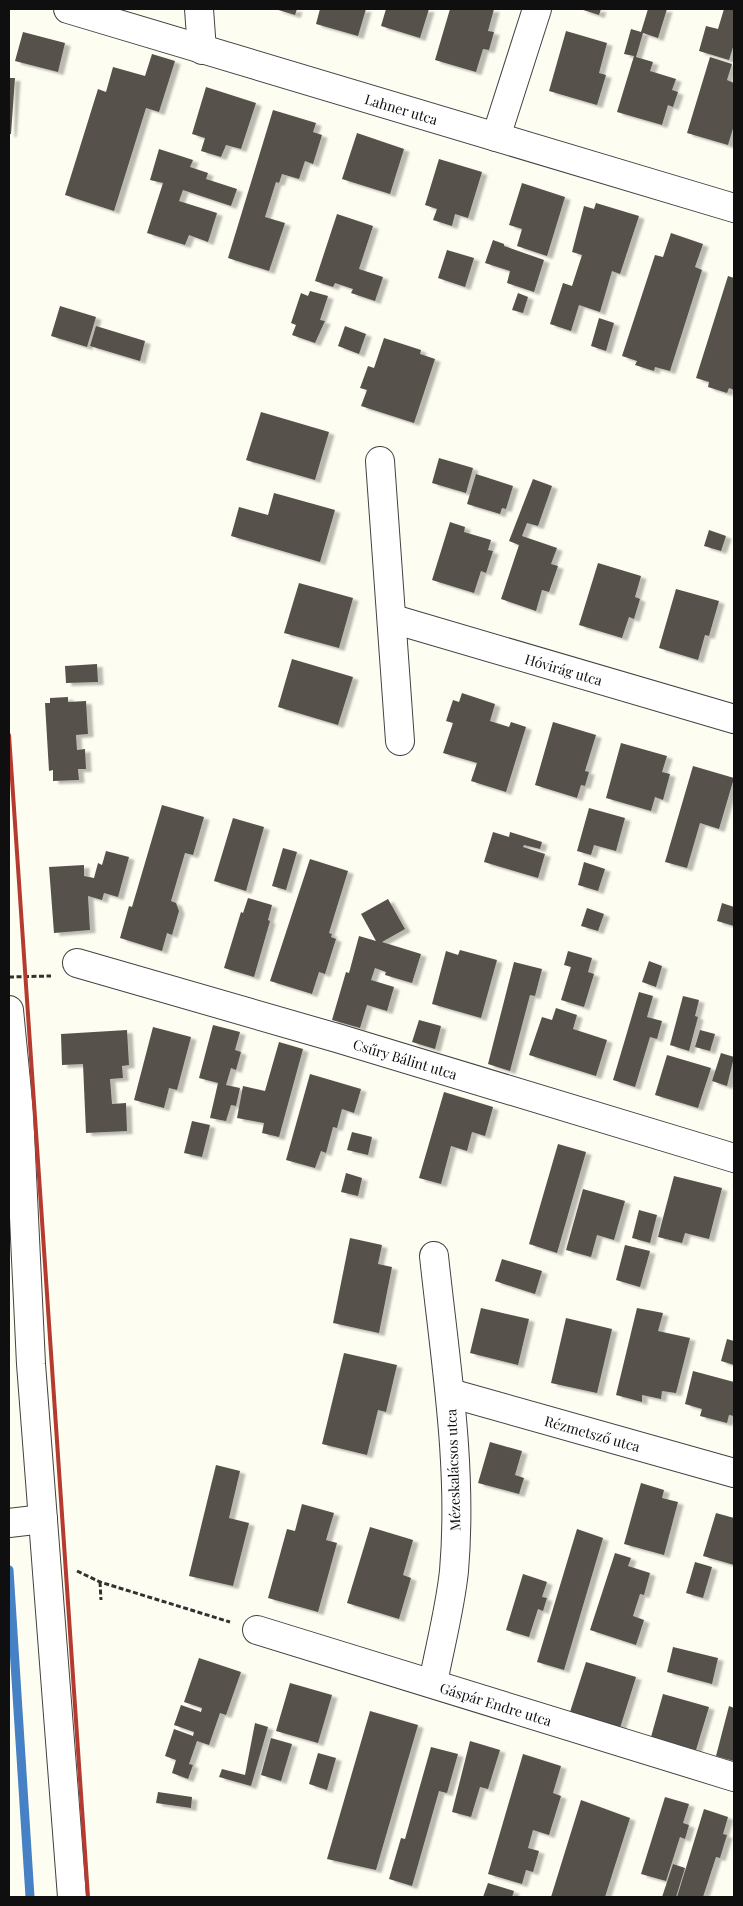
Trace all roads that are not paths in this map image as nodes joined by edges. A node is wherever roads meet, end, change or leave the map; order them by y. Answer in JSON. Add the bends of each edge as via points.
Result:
{"nodes":[{"id":1,"x":68,"y":9,"type":"edge"},
{"id":2,"x":199,"y":9,"type":"edge"},
{"id":3,"x":537,"y":9,"type":"edge"},
{"id":4,"x":202,"y":50,"type":"junction"},
{"id":5,"x":496,"y":137,"type":"junction"},
{"id":6,"x":734,"y":208,"type":"edge"},
{"id":7,"x":380,"y":461,"type":"dead end"},
{"id":8,"x":393,"y":618,"type":"junction"},
{"id":9,"x":734,"y":719,"type":"edge"},
{"id":10,"x":400,"y":741,"type":"dead end"},
{"id":11,"x":77,"y":963,"type":"dead end"},
{"id":12,"x":9,"y":1010,"type":"edge"},
{"id":13,"x":734,"y":1158,"type":"edge"},
{"id":14,"x":15,"y":1161,"type":"edge"},
{"id":15,"x":434,"y":1256,"type":"dead end"},
{"id":16,"x":450,"y":1393,"type":"junction"},
{"id":17,"x":734,"y":1473,"type":"edge"},
{"id":18,"x":43,"y":1519,"type":"junction"},
{"id":19,"x":9,"y":1523,"type":"edge"},
{"id":20,"x":257,"y":1630,"type":"road end"},
{"id":21,"x":433,"y":1684,"type":"junction"},
{"id":22,"x":734,"y":1777,"type":"edge"},
{"id":23,"x":72,"y":1897,"type":"edge"}],
"edges":[{"from":1,"to":4,"type":"street","name":"Lahner utca"},
{"from":2,"to":4,"type":"street"},
{"from":3,"to":5,"type":"street"},
{"from":4,"to":5,"type":"street","name":"Lahner utca"},
{"from":5,"to":6,"type":"street","name":"Lahner utca"},
{"from":7,"to":8,"type":"street"},
{"from":8,"to":9,"type":"street","name":"Hóvirág utca"},
{"from":8,"to":10,"type":"street"},
{"from":11,"to":13,"type":"street","name":"Csűry Bálint utca"},
{"from":12,"to":14,"type":"street","via":[[19,1112]]},
{"from":14,"to":18,"type":"street"},
{"from":15,"to":16,"type":"street","name":"Mézeskalácsos utca"},
{"from":16,"to":17,"type":"street","name":"Rézmetsző utca"},
{"from":16,"to":21,"type":"street","name":"Mézeskalácsos utca","via":[[455,1548],[450,1598]]},
{"from":18,"to":19,"type":"street"},
{"from":18,"to":23,"type":"street"},
{"from":20,"to":21,"type":"street","name":"Gáspár Endre utca"},
{"from":21,"to":22,"type":"street","name":"Gáspár Endre utca"}]}
